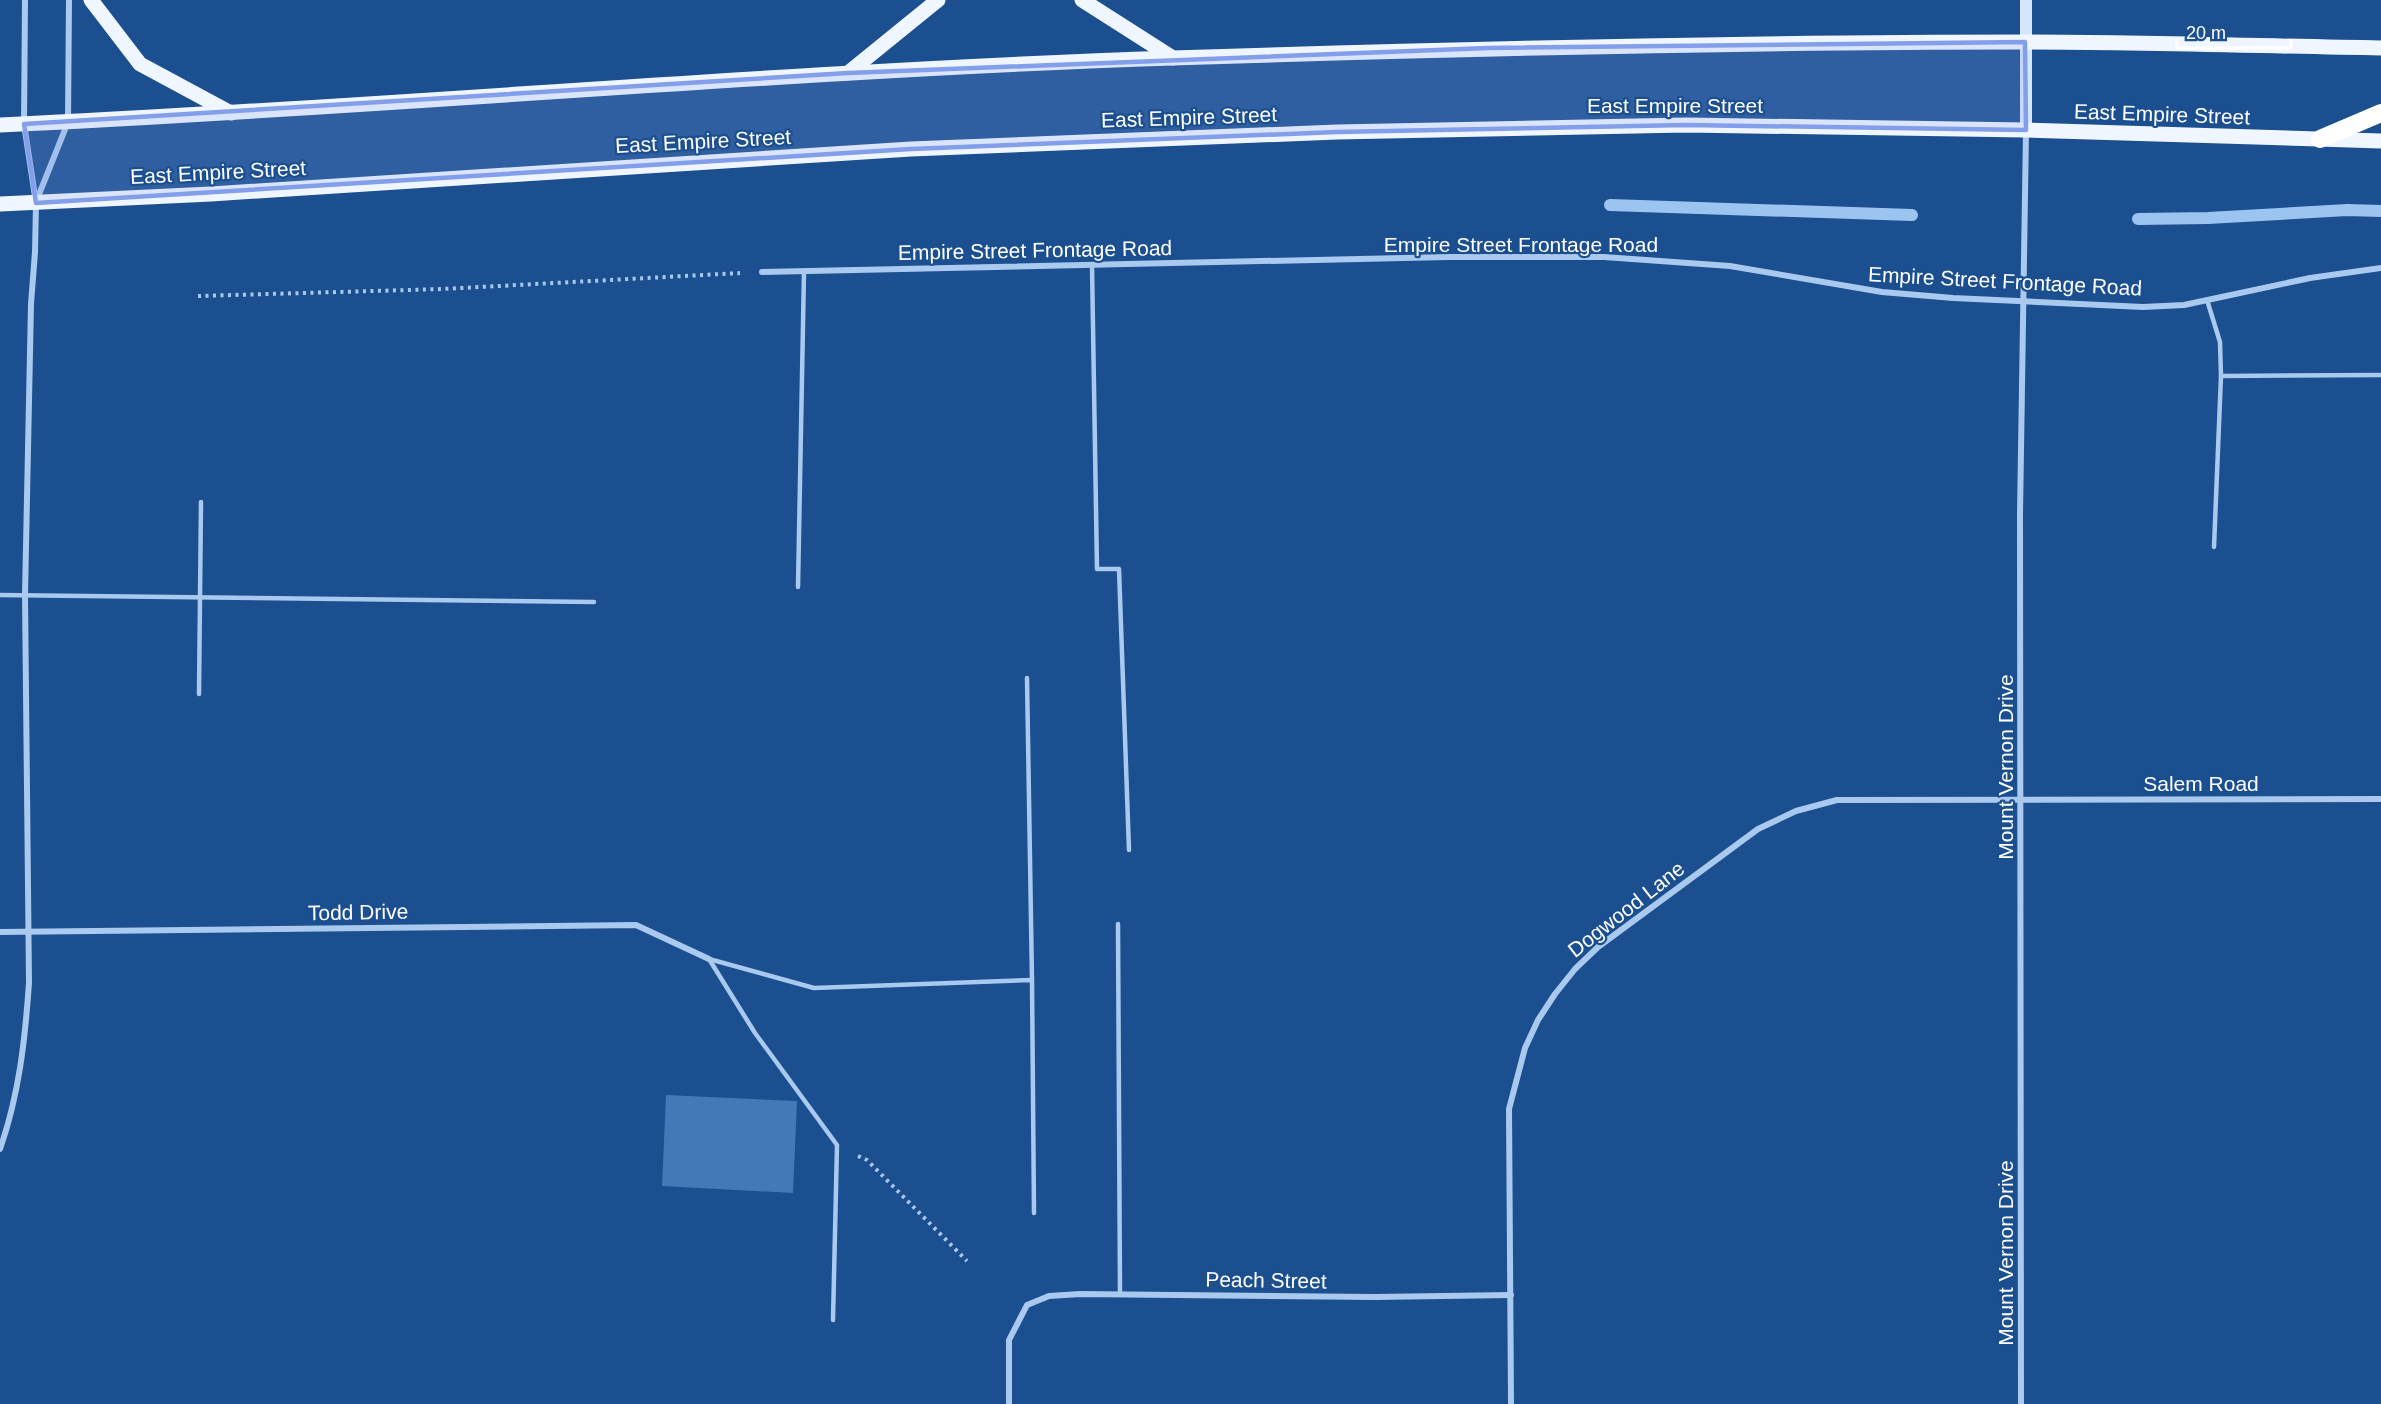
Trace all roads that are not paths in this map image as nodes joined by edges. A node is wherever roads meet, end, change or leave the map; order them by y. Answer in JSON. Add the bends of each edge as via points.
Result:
{"nodes":[{"id":1,"x":25,"y":0,"type":"edge"},
{"id":2,"x":69,"y":0,"type":"edge"},
{"id":3,"x":91,"y":0,"type":"edge"},
{"id":4,"x":938,"y":0,"type":"edge"},
{"id":5,"x":1082,"y":0,"type":"edge"},
{"id":6,"x":2026,"y":0,"type":"edge"},
{"id":7,"x":2025,"y":42,"type":"junction"},
{"id":8,"x":2381,"y":48,"type":"edge"},
{"id":9,"x":1173,"y":58,"type":"junction"},
{"id":10,"x":848,"y":73,"type":"junction"},
{"id":11,"x":231,"y":113,"type":"junction"},
{"id":12,"x":2381,"y":113,"type":"edge"},
{"id":13,"x":68,"y":122,"type":"junction"},
{"id":14,"x":24,"y":124,"type":"junction"},
{"id":15,"x":0,"y":125,"type":"edge"},
{"id":16,"x":2026,"y":130,"type":"junction"},
{"id":17,"x":2320,"y":139,"type":"junction"},
{"id":18,"x":2381,"y":141,"type":"edge"},
{"id":19,"x":36,"y":203,"type":"junction"},
{"id":20,"x":0,"y":204,"type":"edge"},
{"id":21,"x":1092,"y":265,"type":"junction"},
{"id":22,"x":2381,"y":268,"type":"edge"},
{"id":23,"x":762,"y":272,"type":"road end"},
{"id":24,"x":804,"y":272,"type":"junction"},
{"id":25,"x":2207,"y":300,"type":"junction"},
{"id":26,"x":2024,"y":301,"type":"junction"},
{"id":27,"x":2381,"y":375,"type":"edge"},
{"id":28,"x":2221,"y":376,"type":"junction"},
{"id":29,"x":201,"y":502,"type":"dead end"},
{"id":30,"x":2214,"y":547,"type":"dead end"},
{"id":31,"x":798,"y":586,"type":"dead end"},
{"id":32,"x":0,"y":595,"type":"edge"},
{"id":33,"x":25,"y":595,"type":"junction"},
{"id":34,"x":200,"y":597,"type":"junction"},
{"id":35,"x":594,"y":602,"type":"dead end"},
{"id":36,"x":1027,"y":678,"type":"dead end"},
{"id":37,"x":199,"y":694,"type":"dead end"},
{"id":38,"x":2381,"y":799,"type":"edge"},
{"id":39,"x":2022,"y":800,"type":"junction"},
{"id":40,"x":1129,"y":850,"type":"dead end"},
{"id":41,"x":1118,"y":924,"type":"dead end"},
{"id":42,"x":0,"y":932,"type":"edge"},
{"id":43,"x":29,"y":932,"type":"junction"},
{"id":44,"x":709,"y":959,"type":"junction"},
{"id":45,"x":1032,"y":980,"type":"junction"},
{"id":46,"x":0,"y":1149,"type":"edge"},
{"id":47,"x":1034,"y":1213,"type":"dead end"},
{"id":48,"x":1120,"y":1294,"type":"junction"},
{"id":49,"x":1511,"y":1295,"type":"junction"},
{"id":50,"x":833,"y":1320,"type":"dead end"},
{"id":51,"x":1009,"y":1404,"type":"edge"},
{"id":52,"x":1511,"y":1404,"type":"edge"},
{"id":53,"x":2021,"y":1404,"type":"edge"}],
"edges":[{"from":1,"to":14,"type":"street"},
{"from":2,"to":13,"type":"street"},
{"from":3,"to":11,"type":"main road","via":[[140,64]]},
{"from":4,"to":10,"type":"main road"},
{"from":5,"to":9,"type":"main road"},
{"from":6,"to":7,"type":"street"},
{"from":7,"to":8,"type":"main road"},
{"from":7,"to":9,"type":"main road","via":[[1488,48]]},
{"from":7,"to":16,"type":"street"},
{"from":9,"to":10,"type":"main road"},
{"from":10,"to":11,"type":"main road"},
{"from":11,"to":13,"type":"main road"},
{"from":12,"to":17,"type":"highway"},
{"from":13,"to":14,"type":"main road"},
{"from":13,"to":19,"type":"street"},
{"from":14,"to":15,"type":"main road"},
{"from":14,"to":19,"type":"street"},
{"from":16,"to":17,"type":"main road","name":"East Empire Street"},
{"from":16,"to":19,"type":"main road","name":"East Empire Street","via":[[1686,125],[1337,132],[911,149]]},
{"from":16,"to":26,"type":"street","name":"Mount Vernon Drive"},
{"from":17,"to":18,"type":"main road","name":"East Empire Street"},
{"from":19,"to":20,"type":"main road","name":"East Empire Street"},
{"from":19,"to":33,"type":"street"},
{"from":21,"to":24,"type":"street","name":"Empire Street Frontage Road"},
{"from":21,"to":26,"type":"street","name":"Empire Street Frontage Road","via":[[1604,257],[1731,266],[1882,292]]},
{"from":21,"to":40,"type":"lane","via":[[1097,569],[1119,569]]},
{"from":22,"to":25,"type":"street","name":"Empire Street Frontage Road","via":[[2310,278]]},
{"from":23,"to":24,"type":"street","name":"Empire Street Frontage Road"},
{"from":24,"to":31,"type":"lane"},
{"from":25,"to":26,"type":"street","name":"Empire Street Frontage Road","via":[[2143,307]]},
{"from":25,"to":28,"type":"lane","via":[[2220,342]]},
{"from":26,"to":39,"type":"street","name":"Mount Vernon Drive","via":[[2020,514]]},
{"from":27,"to":28,"type":"lane"},
{"from":28,"to":30,"type":"lane"},
{"from":29,"to":34,"type":"lane"},
{"from":32,"to":33,"type":"lane"},
{"from":33,"to":34,"type":"lane"},
{"from":33,"to":43,"type":"street"},
{"from":34,"to":35,"type":"lane"},
{"from":34,"to":37,"type":"lane"},
{"from":36,"to":45,"type":"lane"},
{"from":38,"to":39,"type":"street","name":"Salem Road"},
{"from":39,"to":49,"type":"street","name":"Dogwood Lane","via":[[1837,800],[1796,811],[1758,829],[1598,947],[1575,969],[1555,994],[1525,1048],[1509,1109]]},
{"from":39,"to":53,"type":"street","name":"Mount Vernon Drive"},
{"from":41,"to":48,"type":"lane"},
{"from":42,"to":43,"type":"street","name":"Todd Drive"},
{"from":43,"to":44,"type":"street","name":"Todd Drive","via":[[636,925]]},
{"from":43,"to":46,"type":"street","via":[[25,1047],[11,1118]]},
{"from":44,"to":45,"type":"lane","via":[[814,988]]},
{"from":44,"to":50,"type":"lane","via":[[755,1033],[837,1145]]},
{"from":45,"to":47,"type":"lane"},
{"from":48,"to":49,"type":"street","name":"Peach Street"},
{"from":48,"to":51,"type":"street","name":"Peach Street","via":[[1049,1296],[1027,1305],[1009,1340]]},
{"from":49,"to":52,"type":"street","name":"Dogwood Lane"}]}
